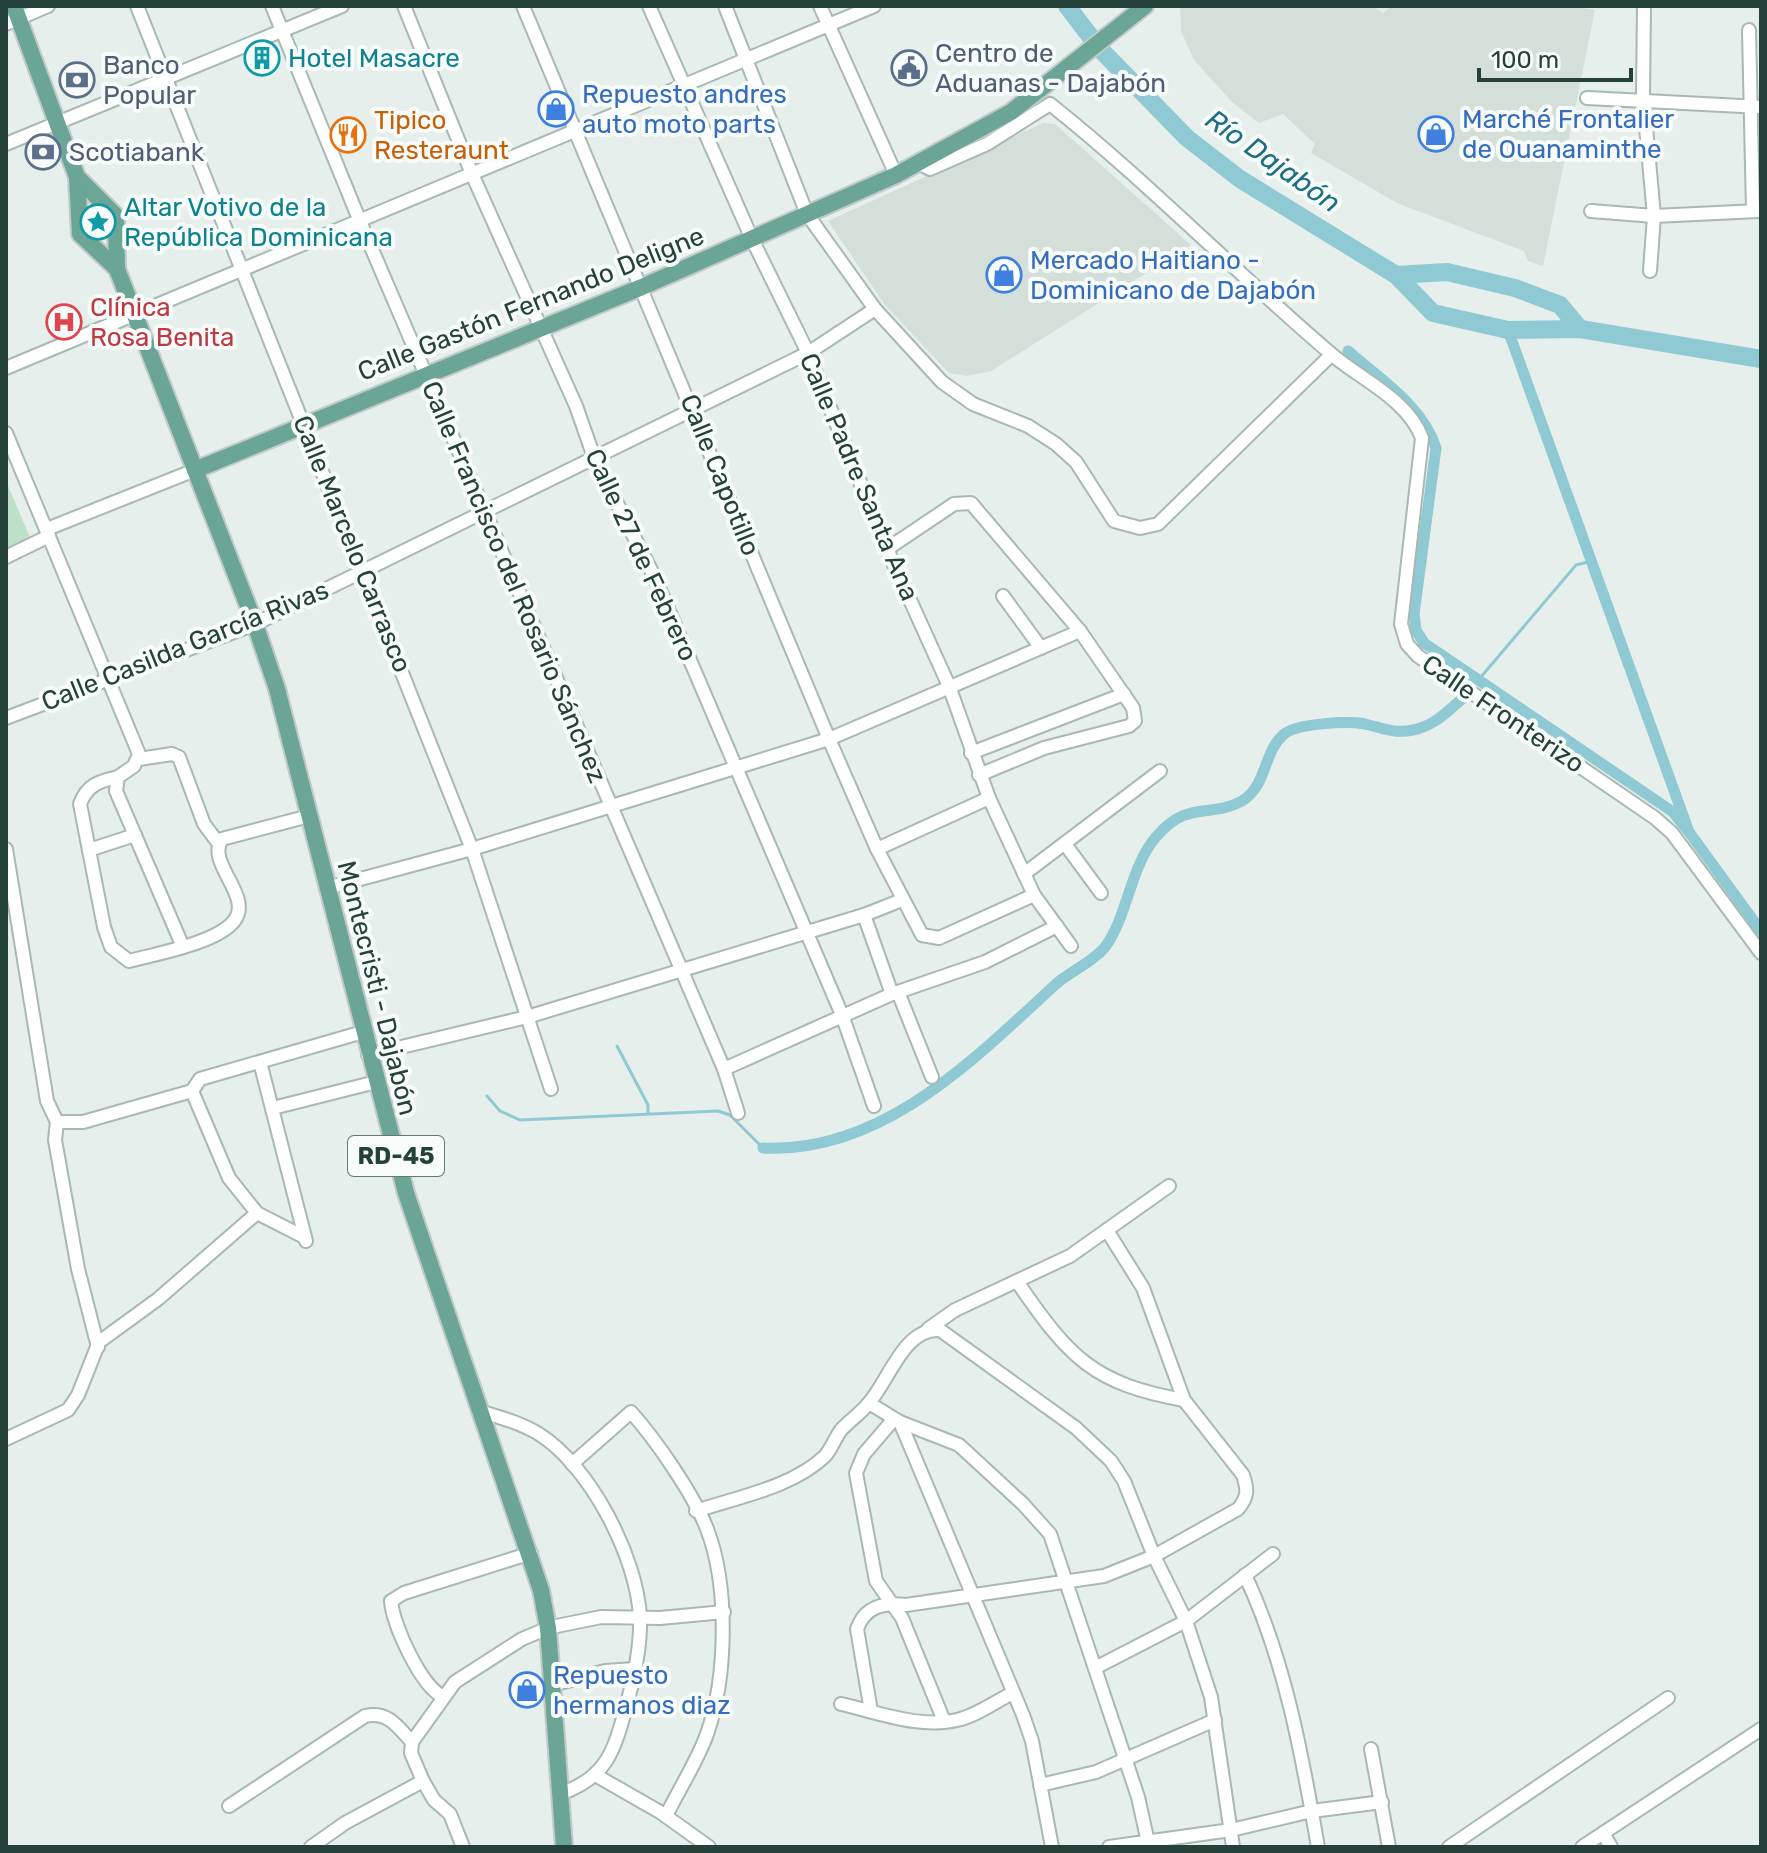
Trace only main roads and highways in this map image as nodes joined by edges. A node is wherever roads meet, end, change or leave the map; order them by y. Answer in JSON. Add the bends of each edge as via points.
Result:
{"nodes":[{"id":1,"x":1145,"y":6,"type":"edge"},
{"id":2,"x":13,"y":16,"type":"edge"},
{"id":3,"x":77,"y":177,"type":"junction"},
{"id":4,"x":117,"y":269,"type":"junction"},
{"id":5,"x":195,"y":470,"type":"junction"},
{"id":6,"x":559,"y":1845,"type":"edge"}],
"edges":[{"from":1,"to":5,"type":"main road","name":"Calle Gastón Fernando Deligne","via":[[1023,103],[896,175],[642,287]]},
{"from":2,"to":3,"type":"main road","number":"RD-45"},
{"from":3,"to":4,"type":"main road","number":"RD-45","via":[[80,234]]},
{"from":3,"to":4,"type":"main road","number":"RD-45","via":[[116,216]]},
{"from":4,"to":5,"type":"main road","number":"RD-45"},
{"from":5,"to":6,"type":"main road","name":"Montecristi - Dajabón","number":"RD-45","via":[[277,689],[368,1055],[426,1257],[531,1553],[547,1628]]}]}
